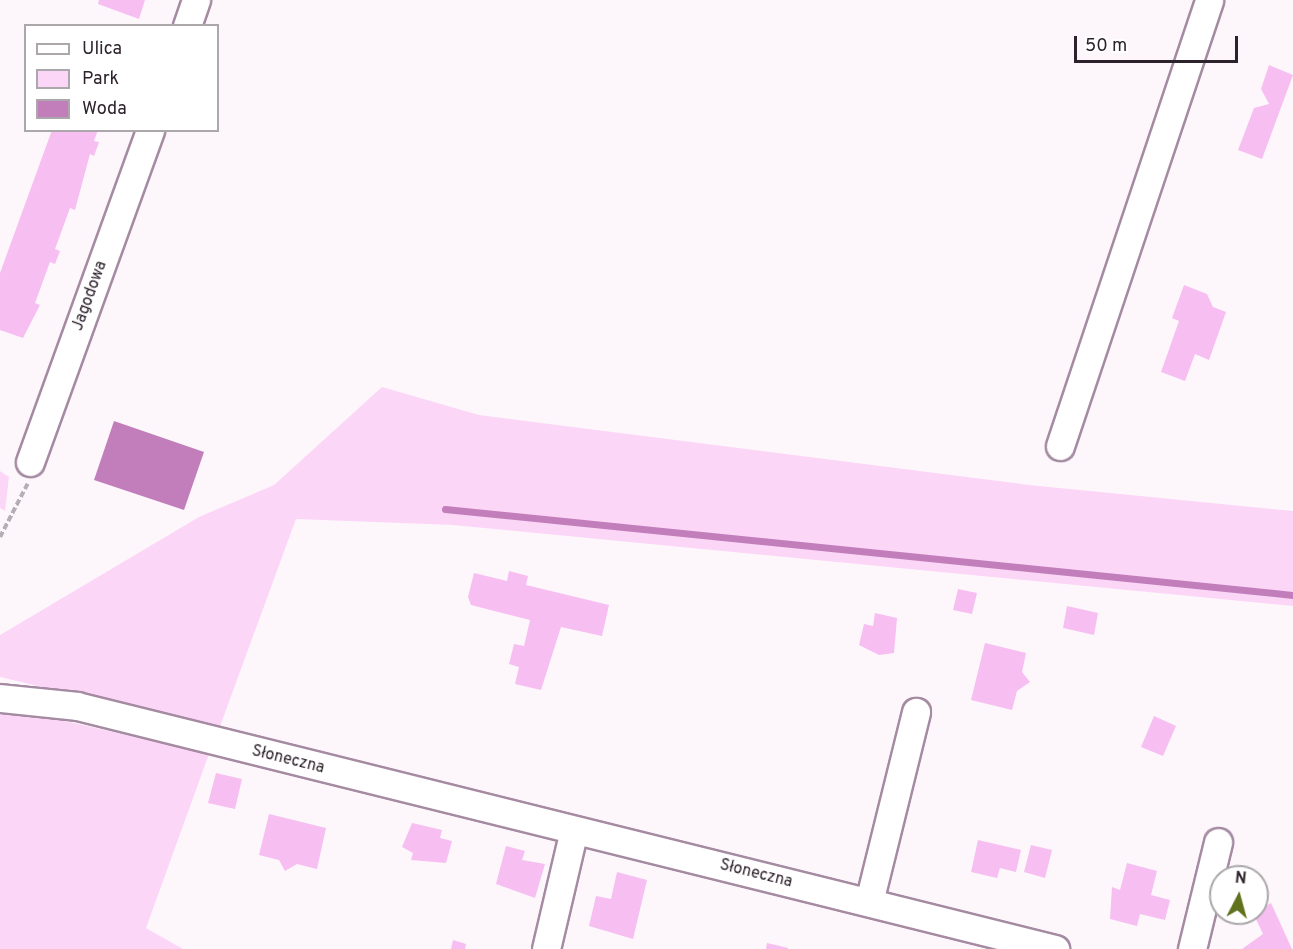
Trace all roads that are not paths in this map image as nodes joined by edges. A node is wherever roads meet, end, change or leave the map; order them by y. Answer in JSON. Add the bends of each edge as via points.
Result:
{"nodes":[{"id":1,"x":196,"y":0,"type":"edge"},
{"id":2,"x":1209,"y":0,"type":"edge"},
{"id":3,"x":188,"y":24,"type":"edge"},
{"id":4,"x":149,"y":132,"type":"edge"},
{"id":5,"x":1060,"y":446,"type":"dead end"},
{"id":6,"x":30,"y":462,"type":"road end"},
{"id":7,"x":0,"y":698,"type":"edge"},
{"id":8,"x":916,"y":712,"type":"dead end"},
{"id":9,"x":574,"y":830,"type":"junction"},
{"id":10,"x":1218,"y":842,"type":"dead end"},
{"id":11,"x":869,"y":902,"type":"junction"},
{"id":12,"x":546,"y":949,"type":"edge"},
{"id":13,"x":1055,"y":949,"type":"edge"},
{"id":14,"x":1192,"y":949,"type":"edge"}],
"edges":[{"from":1,"to":3,"type":"street"},
{"from":2,"to":5,"type":"street"},
{"from":4,"to":6,"type":"street","name":"Jagodowa"},
{"from":7,"to":9,"type":"street","name":"Słoneczna","via":[[77,706]]},
{"from":8,"to":11,"type":"street"},
{"from":9,"to":11,"type":"street","name":"Słoneczna"},
{"from":9,"to":12,"type":"street"},
{"from":10,"to":14,"type":"street"},
{"from":11,"to":13,"type":"street","name":"Słoneczna"}]}
